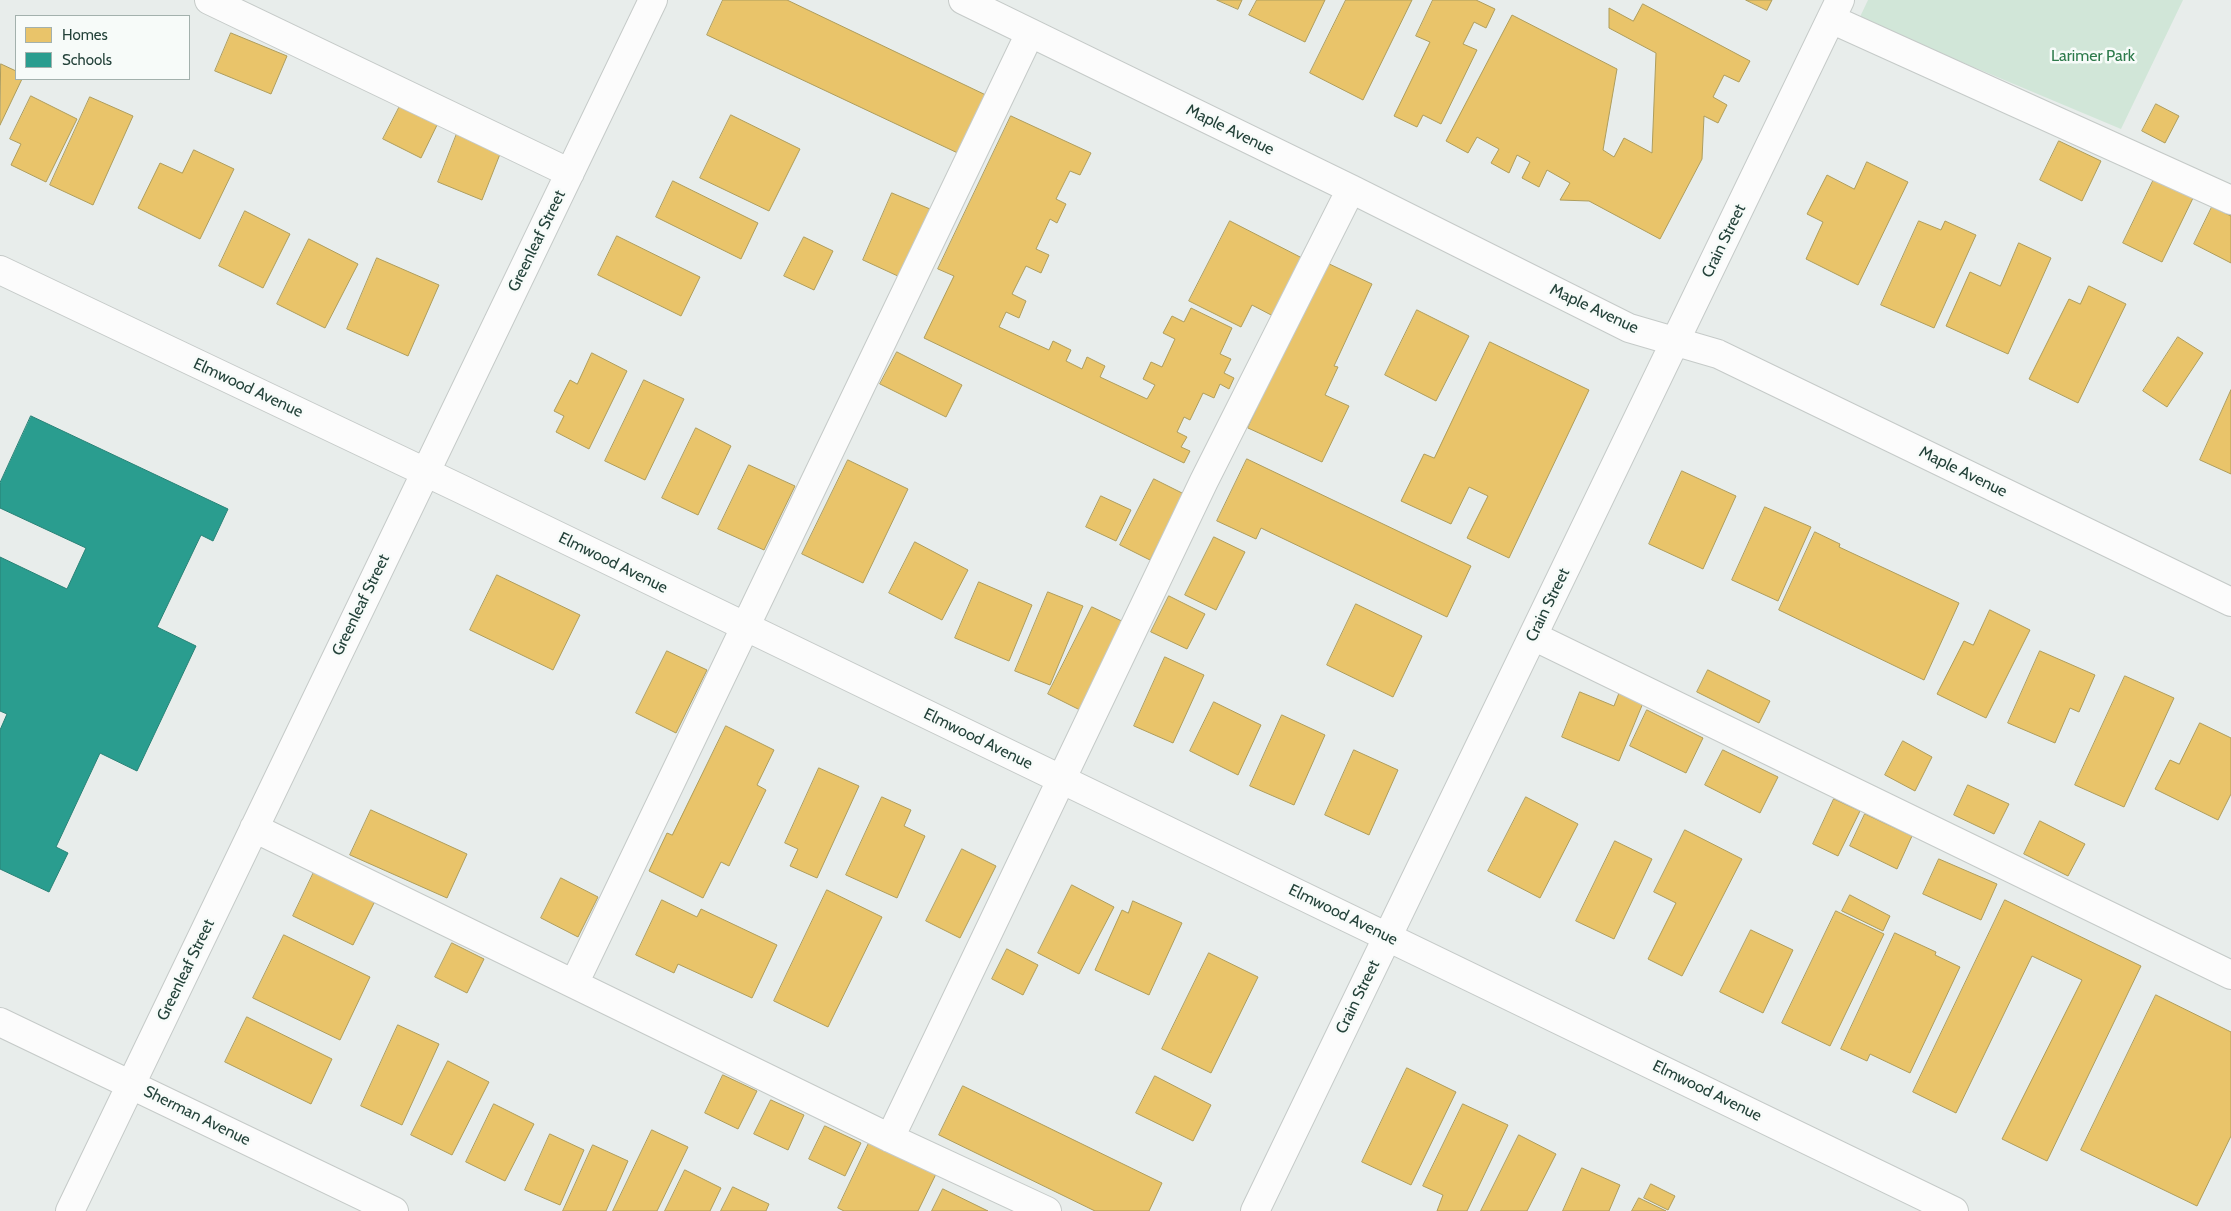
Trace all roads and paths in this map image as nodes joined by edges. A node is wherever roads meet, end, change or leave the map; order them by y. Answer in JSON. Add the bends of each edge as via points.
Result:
{"nodes":[{"id":1,"x":209,"y":0,"type":"edge"},
{"id":2,"x":653,"y":0,"type":"edge"},
{"id":3,"x":963,"y":0,"type":"edge"},
{"id":4,"x":1836,"y":9,"type":"edge"},
{"id":5,"x":1030,"y":33,"type":"junction"},
{"id":6,"x":570,"y":173,"type":"junction"},
{"id":7,"x":1351,"y":188,"type":"junction"},
{"id":8,"x":2231,"y":200,"type":"edge"},
{"id":9,"x":0,"y":270,"type":"edge"},
{"id":10,"x":1674,"y":341,"type":"junction"},
{"id":11,"x":426,"y":472,"type":"junction"},
{"id":12,"x":2231,"y":602,"type":"edge"},
{"id":13,"x":745,"y":626,"type":"junction"},
{"id":14,"x":1533,"y":636,"type":"junction"},
{"id":15,"x":1062,"y":780,"type":"junction"},
{"id":16,"x":254,"y":828,"type":"junction"},
{"id":17,"x":1387,"y":937,"type":"junction"},
{"id":18,"x":2231,"y":975,"type":"edge"},
{"id":19,"x":574,"y":984,"type":"junction"},
{"id":20,"x":0,"y":1022,"type":"edge"},
{"id":21,"x":131,"y":1085,"type":"junction"},
{"id":22,"x":890,"y":1138,"type":"junction"},
{"id":23,"x":70,"y":1211,"type":"edge"},
{"id":24,"x":394,"y":1211,"type":"edge"},
{"id":25,"x":1047,"y":1211,"type":"edge"},
{"id":26,"x":1255,"y":1211,"type":"edge"},
{"id":27,"x":1954,"y":1211,"type":"edge"}],
"edges":[{"from":1,"to":6,"type":"street"},
{"from":2,"to":6,"type":"street","name":"Greenleaf Street"},
{"from":3,"to":5,"type":"street","name":"Maple Avenue"},
{"from":4,"to":8,"type":"street"},
{"from":4,"to":10,"type":"street","name":"Crain Street"},
{"from":5,"to":7,"type":"street","name":"Maple Avenue"},
{"from":5,"to":13,"type":"street"},
{"from":6,"to":11,"type":"street","name":"Greenleaf Street"},
{"from":7,"to":10,"type":"street","name":"Maple Avenue","via":[[1629,328]]},
{"from":7,"to":15,"type":"street","via":[[1204,481]]},
{"from":9,"to":11,"type":"street","name":"Elmwood Avenue"},
{"from":10,"to":12,"type":"street","name":"Maple Avenue","via":[[1718,354]]},
{"from":10,"to":14,"type":"street","name":"Crain Street"},
{"from":11,"to":13,"type":"street","name":"Elmwood Avenue"},
{"from":11,"to":16,"type":"street","name":"Greenleaf Street"},
{"from":13,"to":15,"type":"street","name":"Elmwood Avenue"},
{"from":13,"to":19,"type":"street"},
{"from":14,"to":17,"type":"street","name":"Crain Street"},
{"from":14,"to":18,"type":"street"},
{"from":15,"to":17,"type":"street","name":"Elmwood Avenue"},
{"from":15,"to":22,"type":"street"},
{"from":16,"to":19,"type":"street"},
{"from":16,"to":21,"type":"street","name":"Greenleaf Street"},
{"from":17,"to":26,"type":"street","name":"Crain Street"},
{"from":17,"to":27,"type":"street","name":"Elmwood Avenue"},
{"from":19,"to":22,"type":"street"},
{"from":20,"to":21,"type":"street","name":"Sherman Avenue"},
{"from":21,"to":23,"type":"street","name":"Greenleaf Street"},
{"from":21,"to":24,"type":"street","name":"Sherman Avenue"},
{"from":22,"to":25,"type":"street"}]}
